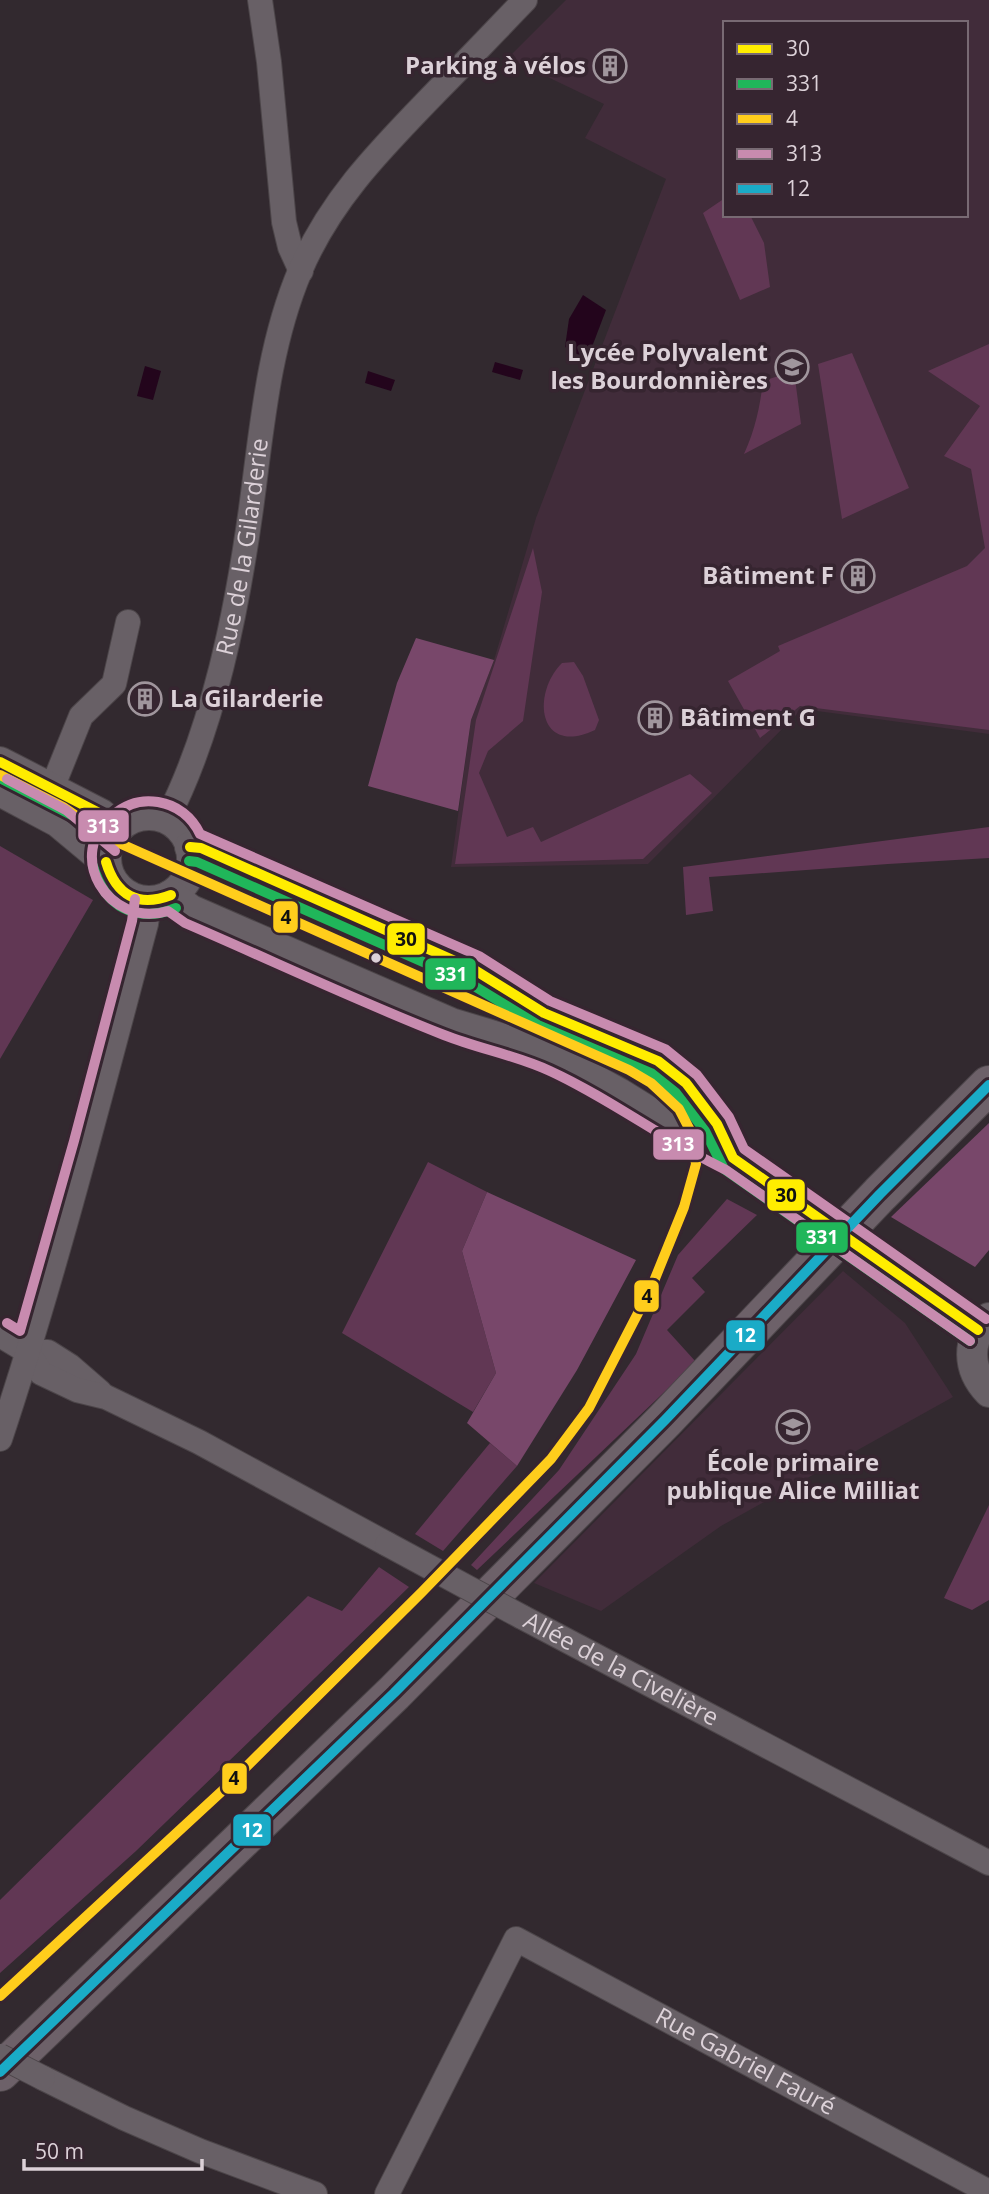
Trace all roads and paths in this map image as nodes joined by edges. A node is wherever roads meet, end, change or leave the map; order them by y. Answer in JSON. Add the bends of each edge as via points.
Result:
{"nodes":[{"id":1,"x":260,"y":0,"type":"edge"},
{"id":2,"x":525,"y":0,"type":"edge"},
{"id":3,"x":301,"y":271,"type":"junction"},
{"id":4,"x":128,"y":622,"type":"dead end"},
{"id":5,"x":0,"y":762,"type":"edge"},
{"id":6,"x":52,"y":788,"type":"junction"},
{"id":7,"x":0,"y":790,"type":"edge"},
{"id":8,"x":167,"y":819,"type":"junction"},
{"id":9,"x":118,"y":828,"type":"junction"},
{"id":10,"x":190,"y":846,"type":"junction"},
{"id":11,"x":106,"y":862,"type":"junction"},
{"id":12,"x":160,"y":898,"type":"junction"},
{"id":13,"x":989,"y":1085,"type":"edge"},
{"id":14,"x":741,"y":1165,"type":"junction"},
{"id":15,"x":984,"y":1324,"type":"edge"},
{"id":16,"x":0,"y":1335,"type":"edge"},
{"id":17,"x":28,"y":1352,"type":"junction"},
{"id":18,"x":989,"y":1392,"type":"edge"},
{"id":19,"x":0,"y":1439,"type":"edge"},
{"id":20,"x":989,"y":1863,"type":"edge"},
{"id":21,"x":0,"y":2056,"type":"edge"},
{"id":22,"x":0,"y":2072,"type":"edge"},
{"id":23,"x":989,"y":2192,"type":"edge"},
{"id":24,"x":315,"y":2194,"type":"edge"},
{"id":25,"x":387,"y":2194,"type":"edge"}],
"edges":[{"from":1,"to":3,"type":"street","via":[[284,222]]},
{"from":2,"to":3,"type":"street","name":"Rue de la Gilarderie","via":[[373,157],[320,232]]},
{"from":3,"to":8,"type":"street","name":"Rue de la Gilarderie","via":[[275,346],[235,609],[219,675],[187,777]]},
{"from":4,"to":6,"type":"street","via":[[114,684],[81,716]]},
{"from":5,"to":6,"type":"street"},
{"from":6,"to":9,"type":"street"},
{"from":7,"to":11,"type":"street","via":[[58,822]]},
{"from":8,"to":9,"type":"street","via":[[138,816]]},
{"from":8,"to":10,"type":"street","via":[[184,832]]},
{"from":9,"to":11,"type":"street","via":[[108,845]]},
{"from":10,"to":12,"type":"street","via":[[186,880]]},
{"from":10,"to":14,"type":"street","via":[[406,937],[473,968],[544,1013],[658,1061],[687,1083]]},
{"from":11,"to":12,"type":"street","via":[[122,892],[137,900]]},
{"from":12,"to":14,"type":"street","via":[[451,1023],[556,1058]]},
{"from":12,"to":17,"type":"street","via":[[146,924]]},
{"from":13,"to":22,"type":"main road","via":[[394,1693]]},
{"from":14,"to":15,"type":"street","bridge":true,"via":[[892,1272]]},
{"from":15,"to":18,"type":"street","via":[[972,1347],[972,1363]]},
{"from":16,"to":17,"type":"street","name":"Allée de la Civelière"},
{"from":17,"to":19,"type":"street"},
{"from":17,"to":20,"type":"street","name":"Allée de la Civelière","bridge":true,"via":[[48,1352],[106,1397],[199,1441],[522,1618]]},
{"from":21,"to":24,"type":"street","bridge":true,"via":[[124,2118]]},
{"from":23,"to":25,"type":"street","name":"Rue Gabriel Fauré","via":[[516,1939]]}]}
